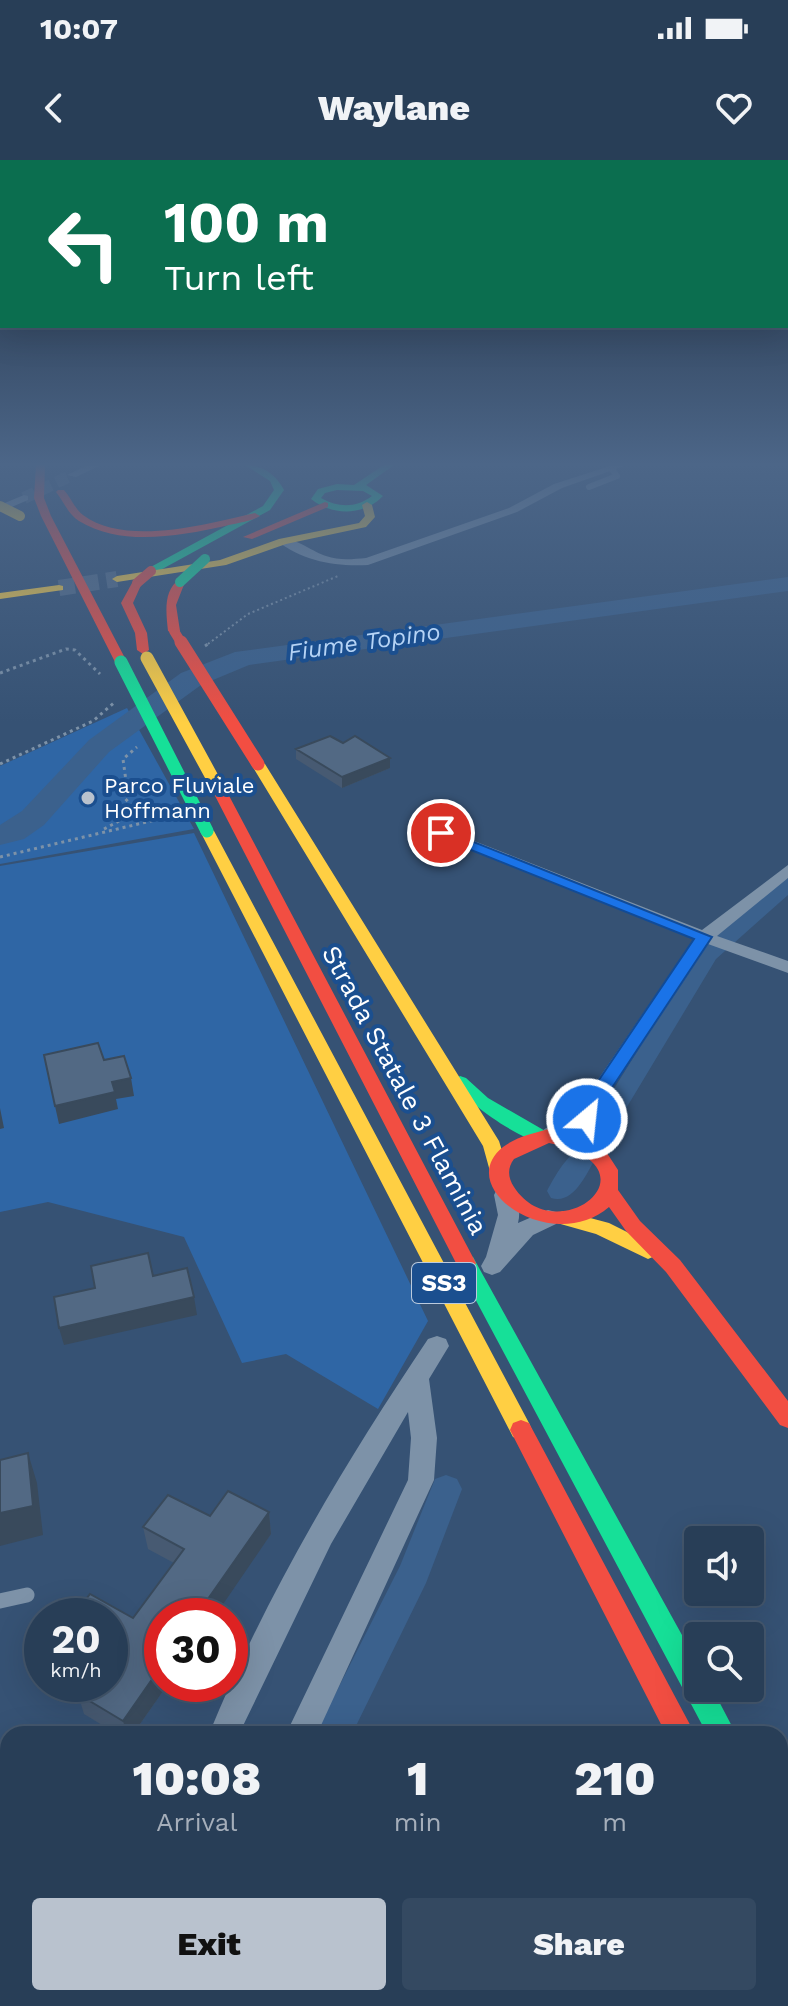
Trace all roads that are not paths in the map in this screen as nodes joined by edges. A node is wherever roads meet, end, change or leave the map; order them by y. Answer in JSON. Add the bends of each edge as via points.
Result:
{"nodes":[{"id":1,"x":55,"y":551,"type":"edge"},
{"id":2,"x":64,"y":551,"type":"edge"},
{"id":3,"x":191,"y":551,"type":"edge"},
{"id":4,"x":221,"y":551,"type":"edge"},
{"id":5,"x":253,"y":551,"type":"edge"},
{"id":6,"x":306,"y":551,"type":"edge"},
{"id":7,"x":402,"y":551,"type":"edge"},
{"id":8,"x":59,"y":588,"type":"tunnel mouth"},
{"id":9,"x":0,"y":596,"type":"edge"},
{"id":10,"x":145,"y":654,"type":"junction"},
{"id":11,"x":119,"y":658,"type":"junction"},
{"id":12,"x":441,"y":833,"type":"dead end"},
{"id":13,"x":788,"y":870,"type":"edge"},
{"id":14,"x":705,"y":938,"type":"junction"},
{"id":15,"x":788,"y":967,"type":"edge"},
{"id":16,"x":445,"y":1068,"type":"junction"},
{"id":17,"x":591,"y":1105,"type":"junction"},
{"id":18,"x":544,"y":1136,"type":"junction"},
{"id":19,"x":592,"y":1148,"type":"junction"},
{"id":20,"x":498,"y":1170,"type":"junction"},
{"id":21,"x":610,"y":1193,"type":"junction"},
{"id":22,"x":505,"y":1195,"type":"junction"},
{"id":23,"x":556,"y":1218,"type":"junction"},
{"id":24,"x":673,"y":1266,"type":"junction"},
{"id":25,"x":437,"y":1346,"type":"dead end"},
{"id":26,"x":416,"y":1378,"type":"junction"},
{"id":27,"x":788,"y":1418,"type":"edge"},
{"id":28,"x":27,"y":1595,"type":"dead end"},
{"id":29,"x":0,"y":1601,"type":"edge"},
{"id":30,"x":228,"y":1726,"type":"edge"},
{"id":31,"x":305,"y":1726,"type":"edge"},
{"id":32,"x":677,"y":1726,"type":"edge"},
{"id":33,"x":718,"y":1726,"type":"edge"}],
"edges":[{"from":1,"to":11,"type":"main road","bridge":true,"via":[[103,640]]},
{"from":2,"to":11,"type":"main road","name":"Strada Statale 3 Flaminia","number":"SS3"},
{"from":3,"to":10,"type":"main road","via":[[144,577],[127,603]]},
{"from":4,"to":16,"type":"main road","bridge":true,"via":[[180,582],[170,605],[174,631]]},
{"from":5,"to":10,"type":"main road","name":"Strada Statale 3 Flaminia","number":"SS3","via":[[213,565],[108,576]]},
{"from":6,"to":7,"type":"street","via":[[356,563]]},
{"from":8,"to":9,"type":"main road"},
{"from":10,"to":33,"type":"main road","name":"Strada Statale 3 Flaminia","number":"SS3","bridge":true},
{"from":11,"to":32,"type":"main road","name":"Strada Statale 3 Flaminia","number":"SS3","bridge":true},
{"from":12,"to":14,"type":"street"},
{"from":13,"to":14,"type":"street"},
{"from":14,"to":15,"type":"street"},
{"from":14,"to":17,"type":"street"},
{"from":16,"to":18,"type":"main road","via":[[482,1102]]},
{"from":16,"to":20,"type":"main road","via":[[492,1146]]},
{"from":17,"to":18,"type":"street"},
{"from":17,"to":19,"type":"street","via":[[587,1119]]},
{"from":18,"to":19,"type":"main road"},
{"from":18,"to":20,"type":"main road","via":[[511,1148]]},
{"from":19,"to":21,"type":"main road","via":[[610,1169]]},
{"from":20,"to":22,"type":"main road"},
{"from":21,"to":23,"type":"main road","via":[[593,1210]]},
{"from":21,"to":24,"type":"main road","via":[[633,1226]]},
{"from":22,"to":23,"type":"main road","via":[[516,1205]]},
{"from":22,"to":23,"type":"street","via":[[509,1215],[492,1266],[525,1229]]},
{"from":23,"to":24,"type":"main road","via":[[602,1228]]},
{"from":24,"to":27,"type":"main road"},
{"from":25,"to":26,"type":"street"},
{"from":26,"to":30,"type":"street","via":[[308,1556]]},
{"from":26,"to":31,"type":"street","via":[[424,1438],[421,1480]]},
{"from":28,"to":29,"type":"lane"}]}
